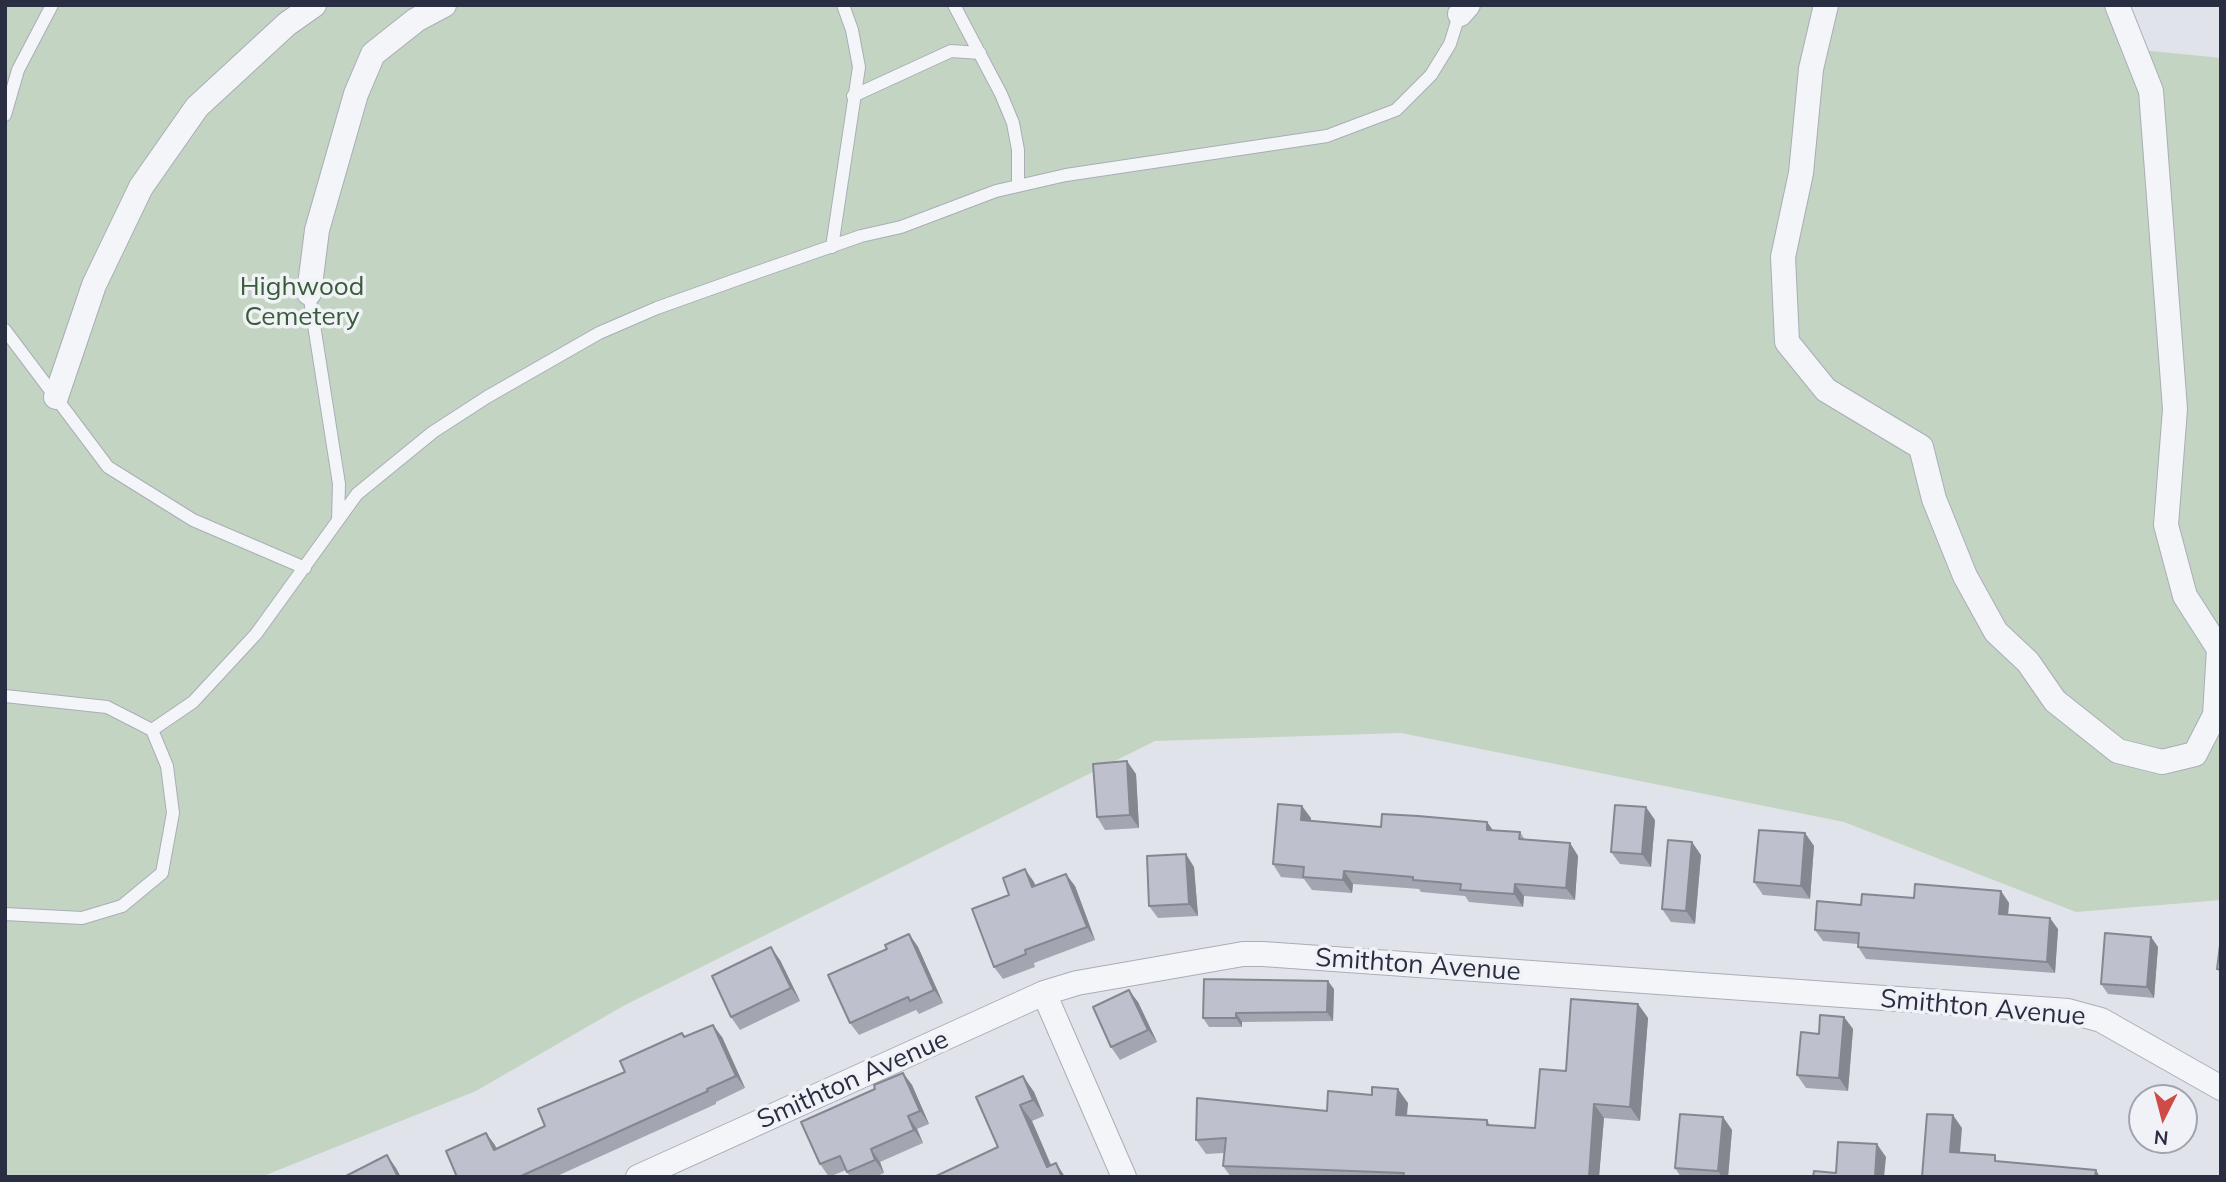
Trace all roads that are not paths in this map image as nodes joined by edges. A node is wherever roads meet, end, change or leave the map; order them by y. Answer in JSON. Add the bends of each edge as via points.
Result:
{"nodes":[{"id":1,"x":52,"y":5,"type":"edge"},
{"id":2,"x":314,"y":5,"type":"edge"},
{"id":3,"x":444,"y":5,"type":"edge"},
{"id":4,"x":843,"y":5,"type":"edge"},
{"id":5,"x":954,"y":5,"type":"edge"},
{"id":6,"x":1826,"y":5,"type":"edge"},
{"id":7,"x":2118,"y":5,"type":"edge"},
{"id":8,"x":1462,"y":8,"type":"edge"},
{"id":9,"x":979,"y":53,"type":"junction"},
{"id":10,"x":853,"y":96,"type":"junction"},
{"id":11,"x":5,"y":115,"type":"edge"},
{"id":12,"x":1018,"y":186,"type":"junction"},
{"id":13,"x":832,"y":247,"type":"junction"},
{"id":14,"x":309,"y":293,"type":"joint"},
{"id":15,"x":5,"y":330,"type":"edge"},
{"id":16,"x":56,"y":397,"type":"junction"},
{"id":17,"x":338,"y":520,"type":"junction"},
{"id":18,"x":305,"y":568,"type":"junction"},
{"id":19,"x":5,"y":696,"type":"edge"},
{"id":20,"x":152,"y":730,"type":"junction"},
{"id":21,"x":5,"y":914,"type":"edge"},
{"id":22,"x":1044,"y":993,"type":"junction"},
{"id":23,"x":2221,"y":1088,"type":"edge"},
{"id":24,"x":638,"y":1177,"type":"edge"},
{"id":25,"x":1124,"y":1177,"type":"edge"}],
"edges":[{"from":1,"to":11,"type":"lane","via":[[18,70]]},
{"from":2,"to":16,"type":"street","via":[[197,107],[141,187],[94,285]]},
{"from":3,"to":14,"type":"street","via":[[416,20],[373,54],[356,94],[317,230]]},
{"from":4,"to":10,"type":"lane","via":[[859,67]]},
{"from":5,"to":9,"type":"lane"},
{"from":6,"to":7,"type":"street","via":[[1811,69],[1801,173],[1783,257],[1787,342],[1826,390],[1921,447],[1934,499],[1965,576],[1996,632],[2028,662],[2055,701],[2118,751],[2162,762],[2195,754],[2210,725],[2215,715],[2220,649],[2185,596],[2166,525],[2175,408],[2151,91]]},
{"from":8,"to":12,"type":"lane","via":[[1450,44],[1431,75],[1396,110],[1327,136]]},
{"from":9,"to":10,"type":"lane","via":[[951,51]]},
{"from":9,"to":12,"type":"lane","via":[[1013,123]]},
{"from":10,"to":13,"type":"lane"},
{"from":12,"to":13,"type":"lane"},
{"from":13,"to":17,"type":"lane","via":[[599,333],[433,432],[357,494]]},
{"from":14,"to":17,"type":"lane","via":[[339,484]]},
{"from":15,"to":16,"type":"lane"},
{"from":16,"to":18,"type":"lane","via":[[108,467],[192,520]]},
{"from":17,"to":18,"type":"lane"},
{"from":18,"to":20,"type":"lane","via":[[256,634],[193,702]]},
{"from":19,"to":20,"type":"lane","via":[[107,707]]},
{"from":20,"to":21,"type":"lane","via":[[167,766],[173,813],[163,873],[122,906],[82,918]]},
{"from":22,"to":23,"type":"street","name":"Smithton Avenue","via":[[1211,958],[1263,954],[2068,1012],[2101,1020]]},
{"from":22,"to":24,"type":"street","name":"Smithton Avenue"},
{"from":22,"to":25,"type":"street"}]}
